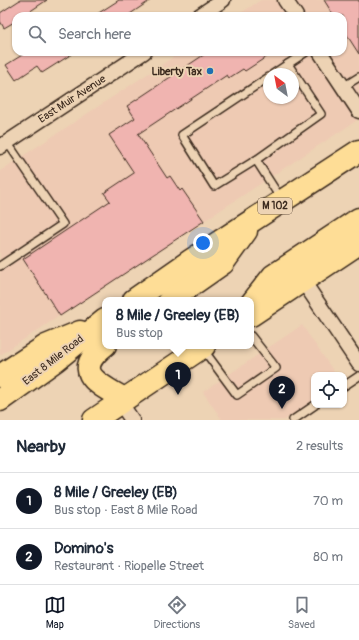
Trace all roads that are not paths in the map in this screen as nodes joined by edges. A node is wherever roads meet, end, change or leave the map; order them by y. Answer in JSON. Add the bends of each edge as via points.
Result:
{"nodes":[{"id":1,"x":223,"y":0,"type":"edge"},
{"id":2,"x":286,"y":0,"type":"edge"},
{"id":3,"x":205,"y":12,"type":"edge"},
{"id":4,"x":294,"y":12,"type":"edge"},
{"id":5,"x":138,"y":56,"type":"edge"},
{"id":6,"x":300,"y":56,"type":"edge"},
{"id":7,"x":323,"y":56,"type":"edge"},
{"id":8,"x":288,"y":64,"type":"junction"},
{"id":9,"x":282,"y":68,"type":"edge"},
{"id":10,"x":359,"y":77,"type":"edge"},
{"id":11,"x":263,"y":80,"type":"edge"},
{"id":12,"x":343,"y":87,"type":"junction"},
{"id":13,"x":359,"y":111,"type":"edge"},
{"id":14,"x":4,"y":144,"type":"edge"},
{"id":15,"x":359,"y":151,"type":"edge"},
{"id":16,"x":256,"y":160,"type":"junction"},
{"id":17,"x":282,"y":201,"type":"junction"},
{"id":18,"x":359,"y":219,"type":"edge"},
{"id":19,"x":254,"y":220,"type":"junction"},
{"id":20,"x":359,"y":243,"type":"edge"},
{"id":21,"x":0,"y":266,"type":"edge"},
{"id":22,"x":304,"y":281,"type":"junction"},
{"id":23,"x":138,"y":297,"type":"edge"},
{"id":24,"x":174,"y":297,"type":"edge"},
{"id":25,"x":254,"y":300,"type":"edge"},
{"id":26,"x":254,"y":313,"type":"edge"},
{"id":27,"x":102,"y":330,"type":"edge"},
{"id":28,"x":102,"y":331,"type":"edge"},
{"id":29,"x":102,"y":335,"type":"edge"},
{"id":30,"x":254,"y":340,"type":"edge"},
{"id":31,"x":200,"y":349,"type":"edge"},
{"id":32,"x":204,"y":349,"type":"edge"},
{"id":33,"x":359,"y":364,"type":"edge"},
{"id":34,"x":0,"y":376,"type":"edge"},
{"id":35,"x":359,"y":376,"type":"edge"},
{"id":36,"x":347,"y":384,"type":"edge"},
{"id":37,"x":0,"y":400,"type":"edge"},
{"id":38,"x":125,"y":407,"type":"edge"},
{"id":39,"x":311,"y":408,"type":"edge"},
{"id":40,"x":94,"y":420,"type":"edge"},
{"id":41,"x":293,"y":420,"type":"edge"}],
"edges":[{"from":1,"to":3,"type":"street"},
{"from":2,"to":4,"type":"street"},
{"from":5,"to":14,"type":"street","name":"East Muir Avenue"},
{"from":6,"to":8,"type":"lane"},
{"from":7,"to":12,"type":"street"},
{"from":8,"to":9,"type":"lane"},
{"from":8,"to":16,"type":"lane","via":[[321,114]]},
{"from":10,"to":12,"type":"lane"},
{"from":11,"to":16,"type":"lane","via":[[182,135],[214,186]]},
{"from":12,"to":13,"type":"street"},
{"from":14,"to":21,"type":"lane","via":[[63,224]]},
{"from":15,"to":17,"type":"highway","number":"M 102"},
{"from":16,"to":17,"type":"lane"},
{"from":17,"to":19,"type":"highway","number":"M 102"},
{"from":18,"to":25,"type":"highway","via":[[273,276]]},
{"from":19,"to":23,"type":"highway","number":"M 102"},
{"from":19,"to":24,"type":"highway","via":[[223,263]]},
{"from":20,"to":22,"type":"highway"},
{"from":22,"to":26,"type":"highway"},
{"from":22,"to":33,"type":"street"},
{"from":27,"to":34,"type":"highway","via":[[46,346]]},
{"from":28,"to":37,"type":"highway","name":"East 8 Mile Road"},
{"from":29,"to":38,"type":"highway","via":[[99,350],[88,369],[96,382]]},
{"from":30,"to":32,"type":"lane","via":[[276,368],[237,395]]},
{"from":31,"to":38,"type":"highway"},
{"from":35,"to":36,"type":"lane"},
{"from":38,"to":40,"type":"highway"},
{"from":39,"to":41,"type":"lane"}]}
